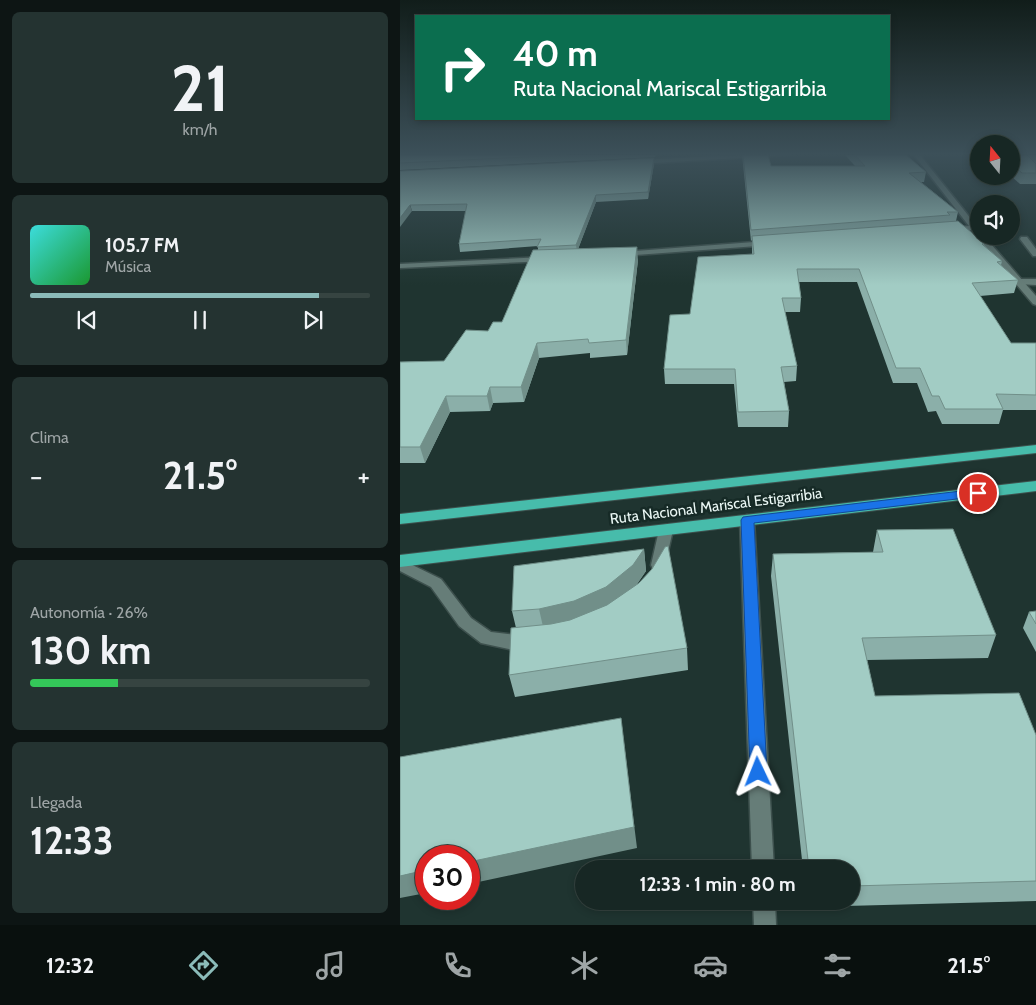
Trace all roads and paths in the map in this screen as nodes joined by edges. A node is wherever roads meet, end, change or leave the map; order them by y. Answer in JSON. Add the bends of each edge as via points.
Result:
{"nodes":[{"id":1,"x":950,"y":198,"type":"edge"},
{"id":2,"x":970,"y":224,"type":"edge"},
{"id":3,"x":943,"y":230,"type":"edge"},
{"id":4,"x":970,"y":232,"type":"edge"},
{"id":5,"x":1024,"y":239,"type":"dead end"},
{"id":6,"x":775,"y":243,"type":"edge"},
{"id":7,"x":988,"y":245,"type":"edge"},
{"id":8,"x":616,"y":254,"type":"edge"},
{"id":9,"x":1036,"y":254,"type":"edge"},
{"id":10,"x":548,"y":259,"type":"edge"},
{"id":11,"x":400,"y":266,"type":"edge"},
{"id":12,"x":1020,"y":282,"type":"junction"},
{"id":13,"x":1036,"y":282,"type":"edge"},
{"id":14,"x":1036,"y":302,"type":"edge"},
{"id":15,"x":1036,"y":449,"type":"edge"},
{"id":16,"x":1036,"y":486,"type":"edge"},
{"id":17,"x":400,"y":519,"type":"edge"},
{"id":18,"x":747,"y":520,"type":"junction"},
{"id":19,"x":666,"y":530,"type":"junction"},
{"id":20,"x":400,"y":562,"type":"edge"},
{"id":21,"x":651,"y":580,"type":"edge"},
{"id":22,"x":541,"y":641,"type":"edge"},
{"id":23,"x":763,"y":860,"type":"edge"},
{"id":24,"x":764,"y":910,"type":"edge"},
{"id":25,"x":765,"y":925,"type":"edge"}],
"edges":[{"from":1,"to":2,"type":"street"},
{"from":3,"to":4,"type":"street"},
{"from":5,"to":9,"type":"street"},
{"from":6,"to":8,"type":"street"},
{"from":7,"to":12,"type":"street"},
{"from":10,"to":11,"type":"street"},
{"from":12,"to":13,"type":"street"},
{"from":12,"to":14,"type":"street"},
{"from":15,"to":17,"type":"highway","name":"Ruta Nacional Mariscal Estigarribia"},
{"from":16,"to":18,"type":"highway","name":"Ruta Nacional Mariscal Estigarribia"},
{"from":18,"to":19,"type":"highway","name":"Ruta Nacional Mariscal Estigarribia"},
{"from":18,"to":23,"type":"street"},
{"from":19,"to":20,"type":"highway","name":"Ruta Nacional Mariscal Estigarribia"},
{"from":19,"to":21,"type":"street"},
{"from":20,"to":22,"type":"street","via":[[436,583],[465,622],[487,638],[514,643]]},
{"from":24,"to":25,"type":"street"}]}
